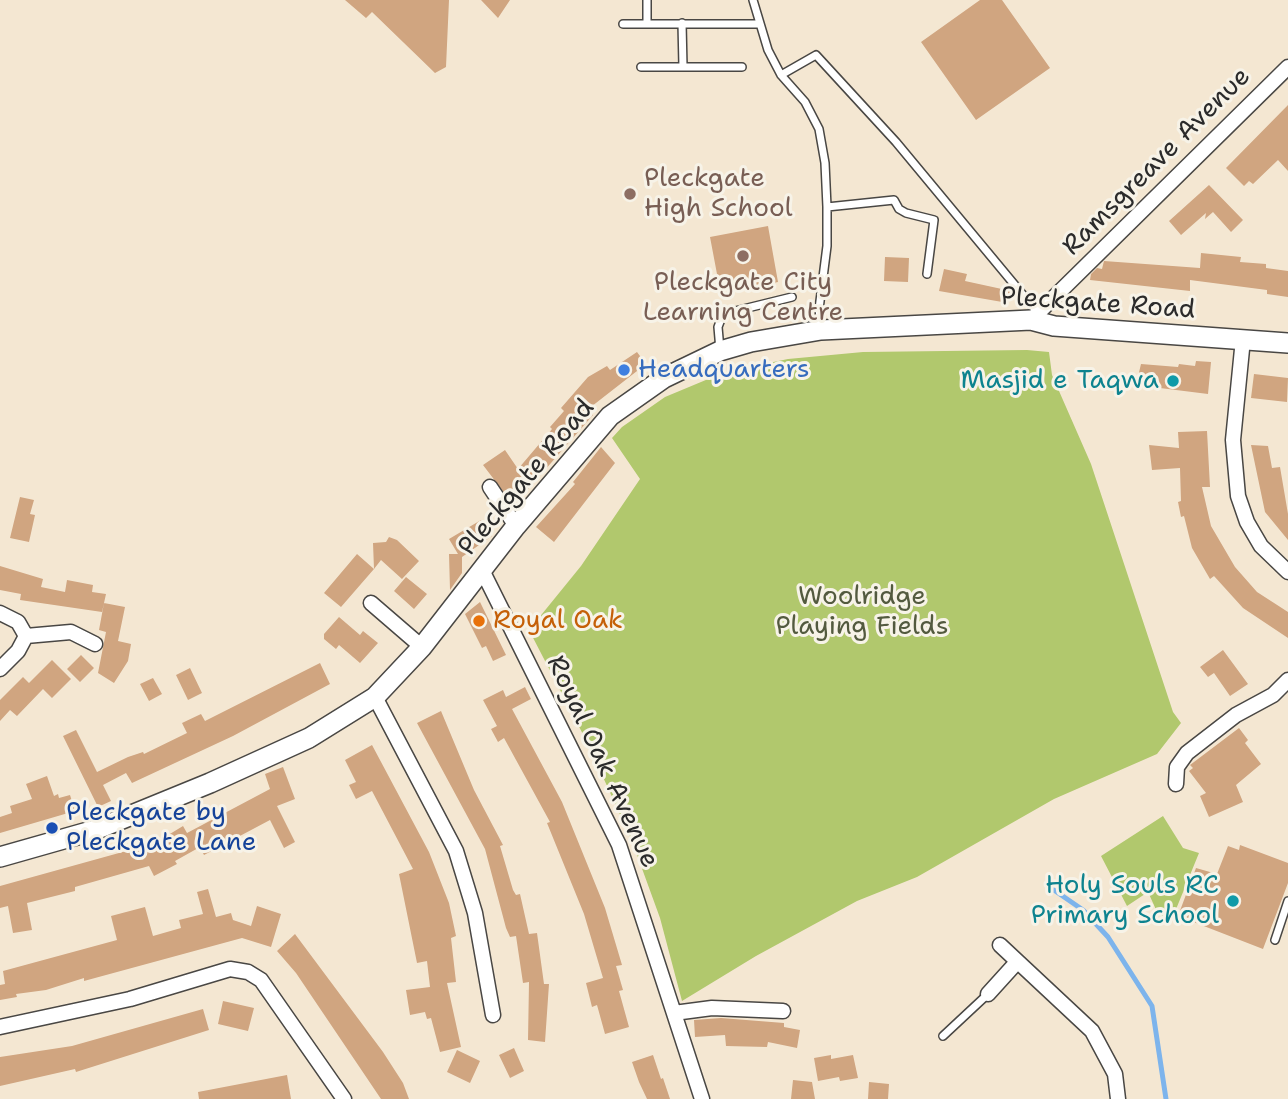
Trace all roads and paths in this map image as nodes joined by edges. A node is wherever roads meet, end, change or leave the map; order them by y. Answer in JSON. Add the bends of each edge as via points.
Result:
{"nodes":[{"id":1,"x":648,"y":0,"type":"edge"},
{"id":2,"x":753,"y":0,"type":"edge"},
{"id":3,"x":682,"y":23,"type":"junction"},
{"id":4,"x":622,"y":24,"type":"dead end"},
{"id":5,"x":647,"y":24,"type":"junction"},
{"id":6,"x":760,"y":24,"type":"junction"},
{"id":7,"x":641,"y":67,"type":"dead end"},
{"id":8,"x":683,"y":67,"type":"junction"},
{"id":9,"x":743,"y":67,"type":"dead end"},
{"id":10,"x":1288,"y":67,"type":"edge"},
{"id":11,"x":781,"y":75,"type":"junction"},
{"id":12,"x":827,"y":207,"type":"junction"},
{"id":13,"x":927,"y":274,"type":"dead end"},
{"id":14,"x":792,"y":297,"type":"dead end"},
{"id":15,"x":1035,"y":317,"type":"junction"},
{"id":16,"x":821,"y":330,"type":"junction"},
{"id":17,"x":1244,"y":340,"type":"junction"},
{"id":18,"x":1288,"y":343,"type":"edge"},
{"id":19,"x":720,"y":351,"type":"junction"},
{"id":20,"x":491,"y":486,"type":"dead end"},
{"id":21,"x":516,"y":526,"type":"junction"},
{"id":22,"x":483,"y":572,"type":"junction"},
{"id":23,"x":1288,"y":572,"type":"edge"},
{"id":24,"x":371,"y":603,"type":"dead end"},
{"id":25,"x":0,"y":613,"type":"edge"},
{"id":26,"x":26,"y":636,"type":"junction"},
{"id":27,"x":94,"y":644,"type":"dead end"},
{"id":28,"x":422,"y":647,"type":"junction"},
{"id":29,"x":0,"y":669,"type":"edge"},
{"id":30,"x":1288,"y":680,"type":"edge"},
{"id":31,"x":374,"y":697,"type":"junction"},
{"id":32,"x":1176,"y":784,"type":"dead end"},
{"id":33,"x":0,"y":857,"type":"edge"},
{"id":34,"x":1288,"y":901,"type":"edge"},
{"id":35,"x":1275,"y":940,"type":"dead end"},
{"id":36,"x":1000,"y":945,"type":"dead end"},
{"id":37,"x":1017,"y":962,"type":"junction"},
{"id":38,"x":988,"y":994,"type":"joint"},
{"id":39,"x":783,"y":1012,"type":"dead end"},
{"id":40,"x":674,"y":1013,"type":"junction"},
{"id":41,"x":493,"y":1015,"type":"dead end"},
{"id":42,"x":0,"y":1027,"type":"edge"},
{"id":43,"x":943,"y":1036,"type":"dead end"},
{"id":44,"x":344,"y":1099,"type":"edge"},
{"id":45,"x":702,"y":1099,"type":"edge"},
{"id":46,"x":1118,"y":1099,"type":"edge"}],
"edges":[{"from":1,"to":5,"type":"lane"},
{"from":2,"to":6,"type":"lane"},
{"from":3,"to":5,"type":"lane"},
{"from":3,"to":6,"type":"lane"},
{"from":3,"to":8,"type":"lane"},
{"from":4,"to":5,"type":"lane"},
{"from":6,"to":11,"type":"lane"},
{"from":7,"to":8,"type":"lane"},
{"from":8,"to":9,"type":"lane"},
{"from":10,"to":15,"type":"street","name":"Ramsgreave Avenue"},
{"from":11,"to":12,"type":"lane","via":[[819,129]]},
{"from":11,"to":15,"type":"lane","via":[[816,55],[896,142]]},
{"from":12,"to":13,"type":"lane","via":[[894,200],[906,213],[934,220]]},
{"from":12,"to":16,"type":"lane"},
{"from":14,"to":19,"type":"lane","via":[[723,314],[718,327]]},
{"from":15,"to":16,"type":"main road","name":"Pleckgate Road"},
{"from":15,"to":17,"type":"main road","name":"Pleckgate Road","via":[[1054,326]]},
{"from":16,"to":19,"type":"main road","name":"Pleckgate Road"},
{"from":17,"to":18,"type":"main road","name":"Pleckgate Road"},
{"from":17,"to":23,"type":"street","via":[[1233,440],[1238,496],[1261,546]]},
{"from":19,"to":21,"type":"main road","name":"Pleckgate Road","via":[[664,378],[610,416]]},
{"from":20,"to":21,"type":"street"},
{"from":21,"to":22,"type":"main road","name":"Pleckgate Road"},
{"from":22,"to":28,"type":"main road","name":"Pleckgate Road"},
{"from":22,"to":40,"type":"street","name":"Royal Oak Avenue","via":[[619,845]]},
{"from":24,"to":28,"type":"street"},
{"from":25,"to":26,"type":"street","via":[[18,622]]},
{"from":26,"to":27,"type":"street","via":[[71,632]]},
{"from":26,"to":29,"type":"street","via":[[19,651]]},
{"from":28,"to":31,"type":"main road","name":"Pleckgate Road"},
{"from":30,"to":32,"type":"street","via":[[1186,754],[1177,767]]},
{"from":31,"to":33,"type":"main road","name":"Pleckgate Road","via":[[309,738],[210,783],[95,831]]},
{"from":31,"to":41,"type":"street","via":[[456,851],[475,913]]},
{"from":34,"to":35,"type":"lane"},
{"from":36,"to":37,"type":"street"},
{"from":37,"to":38,"type":"street"},
{"from":37,"to":46,"type":"street","via":[[1092,1031],[1115,1074]]},
{"from":38,"to":43,"type":"lane"},
{"from":39,"to":40,"type":"street","via":[[712,1008]]},
{"from":40,"to":45,"type":"street","name":"Royal Oak Avenue"},
{"from":42,"to":44,"type":"street","via":[[130,999],[230,969],[248,972],[261,980]]}]}
